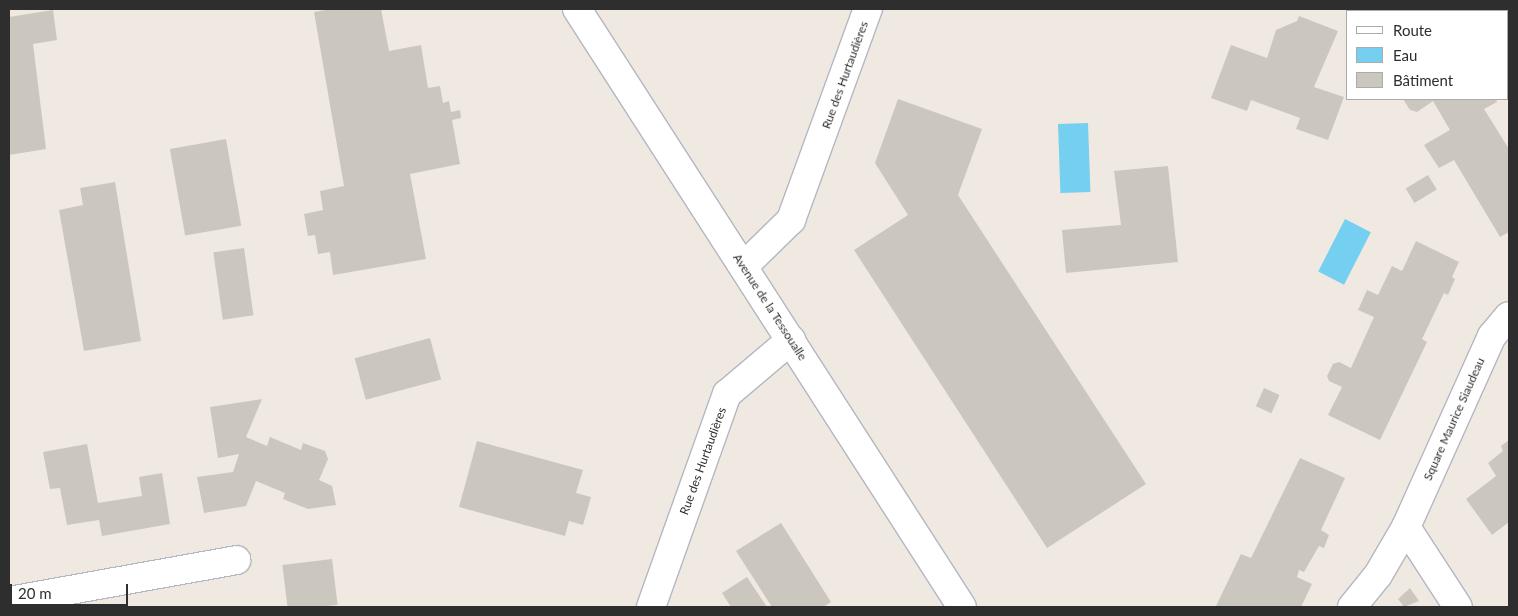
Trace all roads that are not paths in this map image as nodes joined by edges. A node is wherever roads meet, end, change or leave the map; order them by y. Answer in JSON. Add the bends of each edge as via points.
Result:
{"nodes":[{"id":1,"x":577,"y":9,"type":"edge"},
{"id":2,"x":868,"y":9,"type":"edge"},
{"id":3,"x":744,"y":266,"type":"junction"},
{"id":4,"x":1509,"y":316,"type":"edge"},
{"id":5,"x":792,"y":340,"type":"junction"},
{"id":6,"x":1406,"y":527,"type":"junction"},
{"id":7,"x":236,"y":560,"type":"dead end"},
{"id":8,"x":9,"y":602,"type":"edge"},
{"id":9,"x":651,"y":607,"type":"edge"},
{"id":10,"x":962,"y":607,"type":"edge"},
{"id":11,"x":1352,"y":607,"type":"edge"},
{"id":12,"x":1458,"y":607,"type":"edge"}],
"edges":[{"from":1,"to":3,"type":"street","name":"Avenue de la Tessoualle"},
{"from":2,"to":3,"type":"street","name":"Rue des Hurtaudières","via":[[792,220]]},
{"from":3,"to":5,"type":"street","name":"Avenue de la Tessoualle"},
{"from":4,"to":6,"type":"street","name":"Square Maurice Siaudeau","via":[[1492,336]]},
{"from":5,"to":9,"type":"street","name":"Rue des Hurtaudières","via":[[727,394]]},
{"from":5,"to":10,"type":"street","name":"Avenue de la Tessoualle"},
{"from":6,"to":11,"type":"street","name":"Square Maurice Siaudeau","via":[[1378,575]]},
{"from":6,"to":12,"type":"street"},
{"from":7,"to":8,"type":"street"}]}
